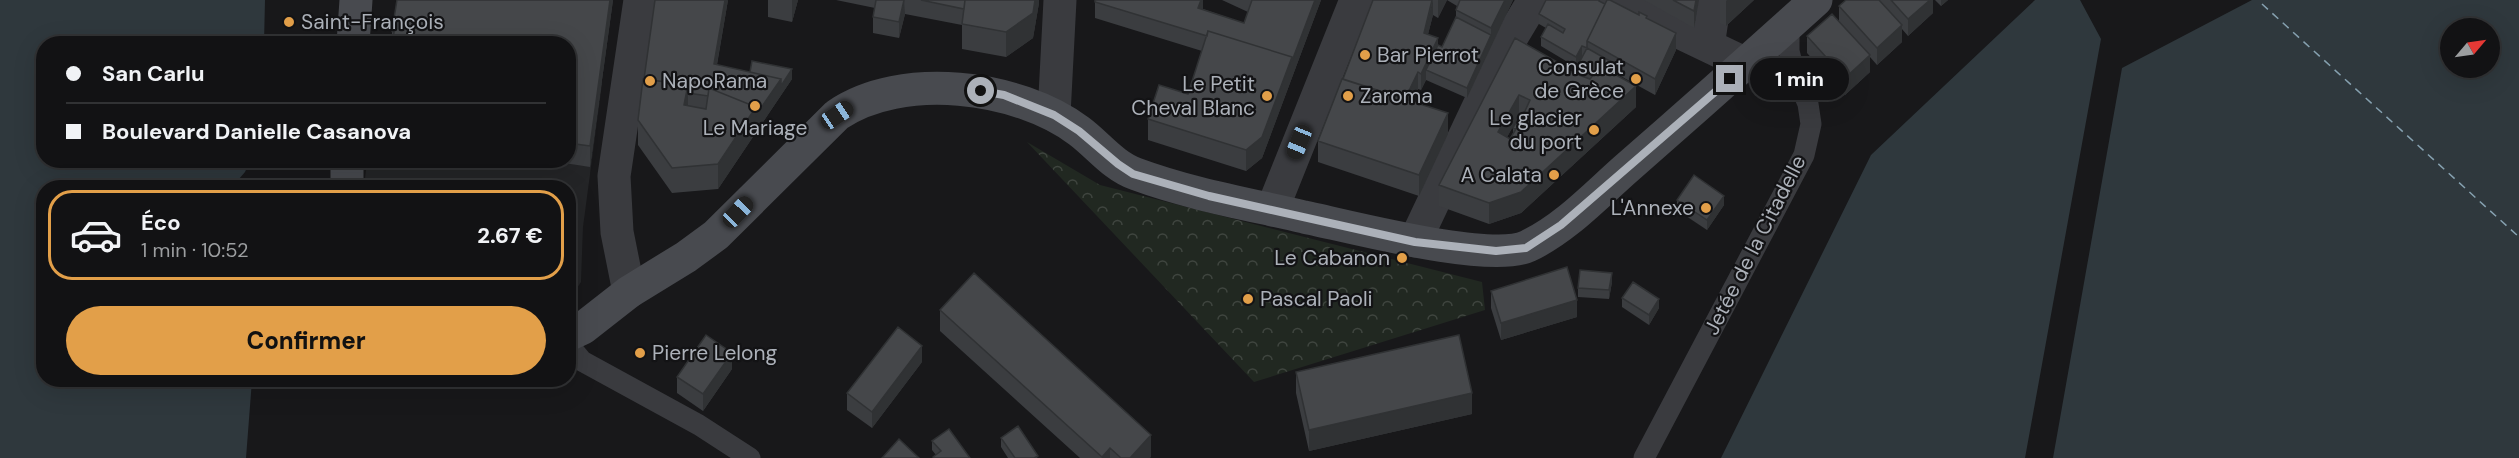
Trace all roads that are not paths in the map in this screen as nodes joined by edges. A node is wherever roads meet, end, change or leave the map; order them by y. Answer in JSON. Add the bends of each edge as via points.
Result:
{"nodes":[{"id":1,"x":356,"y":0,"type":"edge"},
{"id":2,"x":640,"y":0,"type":"edge"},
{"id":3,"x":1060,"y":0,"type":"edge"},
{"id":4,"x":1356,"y":0,"type":"edge"},
{"id":5,"x":1534,"y":0,"type":"edge"},
{"id":6,"x":1612,"y":0,"type":"edge"},
{"id":7,"x":1715,"y":0,"type":"edge"},
{"id":8,"x":1816,"y":0,"type":"edge"},
{"id":9,"x":1789,"y":24,"type":"junction"},
{"id":10,"x":354,"y":36,"type":"edge"},
{"id":11,"x":1707,"y":46,"type":"junction"},
{"id":12,"x":1746,"y":64,"type":"junction"},
{"id":13,"x":1794,"y":71,"type":"junction"},
{"id":14,"x":1054,"y":115,"type":"junction"},
{"id":15,"x":1272,"y":210,"type":"junction"},
{"id":16,"x":1415,"y":242,"type":"junction"},
{"id":17,"x":629,"y":292,"type":"junction"},
{"id":18,"x":576,"y":331,"type":"edge"},
{"id":19,"x":576,"y":354,"type":"edge"},
{"id":20,"x":750,"y":458,"type":"edge"},
{"id":21,"x":1644,"y":458,"type":"edge"}],
"edges":[{"from":1,"to":10,"type":"street"},
{"from":2,"to":17,"type":"street","via":[[614,176],[617,232]]},
{"from":3,"to":14,"type":"street"},
{"from":4,"to":15,"type":"street"},
{"from":5,"to":16,"type":"street","via":[[1510,40]]},
{"from":6,"to":11,"type":"street"},
{"from":7,"to":11,"type":"street"},
{"from":8,"to":9,"type":"street"},
{"from":9,"to":12,"type":"street"},
{"from":9,"to":13,"type":"lane","name":"Jetée de la Citadelle"},
{"from":11,"to":12,"type":"street"},
{"from":12,"to":13,"type":"lane","via":[[1774,63]]},
{"from":12,"to":16,"type":"street","via":[[1561,225],[1526,248],[1496,251]]},
{"from":13,"to":21,"type":"lane","name":"Jetée de la Citadelle","via":[[1808,104],[1811,124],[1804,155]]},
{"from":14,"to":15,"type":"street","via":[[1133,174]]},
{"from":14,"to":17,"type":"street","via":[[1004,95],[981,91],[922,89],[853,104],[803,147],[716,235]]},
{"from":15,"to":16,"type":"street"},
{"from":17,"to":18,"type":"street"},
{"from":19,"to":20,"type":"lane","via":[[582,361],[699,425]]}]}
